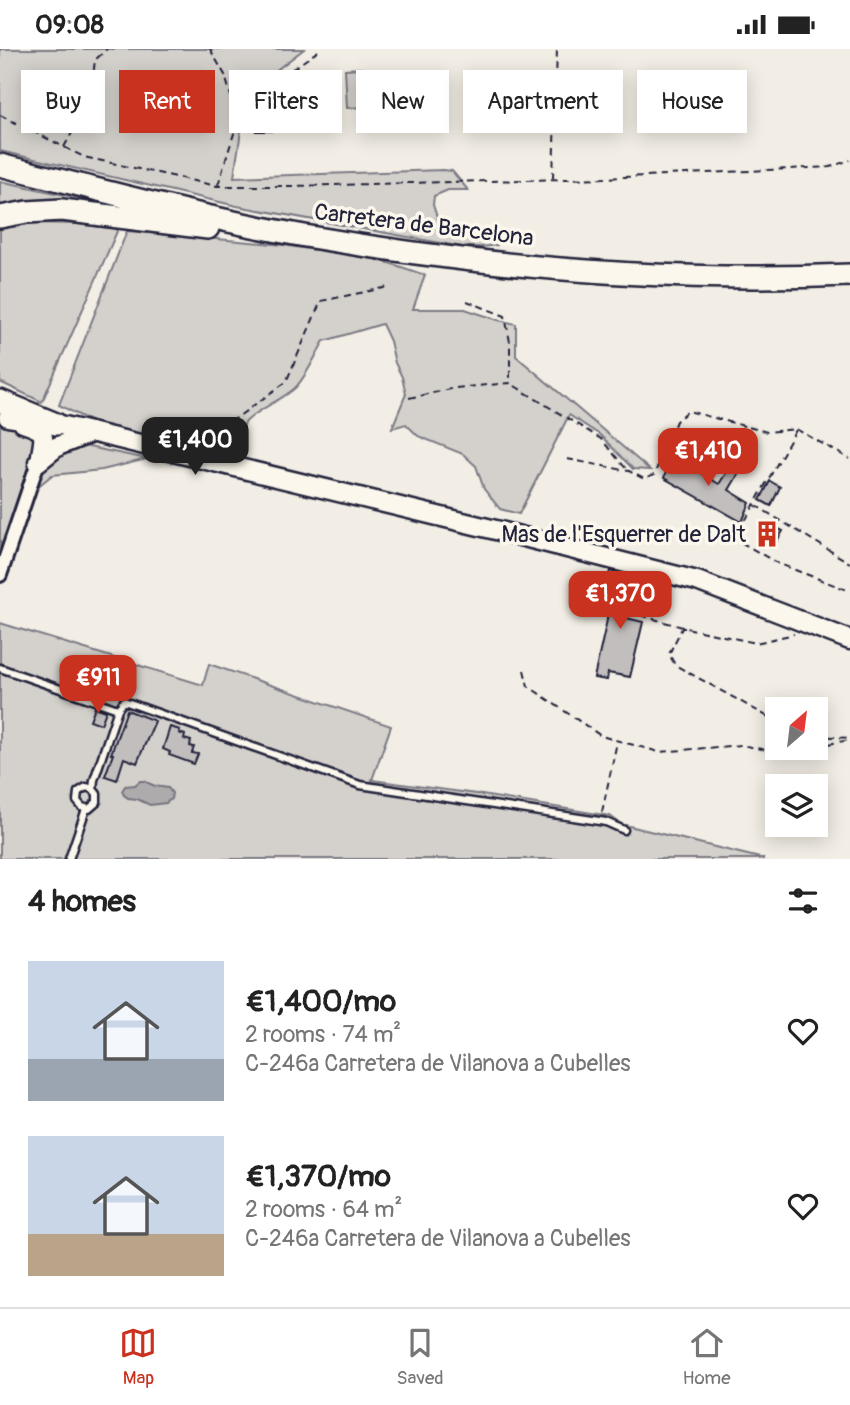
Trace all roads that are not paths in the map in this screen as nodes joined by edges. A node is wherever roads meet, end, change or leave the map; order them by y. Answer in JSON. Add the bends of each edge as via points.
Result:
{"nodes":[{"id":1,"x":0,"y":165,"type":"edge"},
{"id":2,"x":0,"y":217,"type":"edge"},
{"id":3,"x":304,"y":236,"type":"junction"},
{"id":4,"x":850,"y":275,"type":"edge"},
{"id":5,"x":3,"y":411,"type":"edge"},
{"id":6,"x":60,"y":425,"type":"junction"},
{"id":7,"x":92,"y":433,"type":"junction"},
{"id":8,"x":58,"y":446,"type":"junction"},
{"id":9,"x":39,"y":459,"type":"junction"},
{"id":10,"x":0,"y":575,"type":"edge"},
{"id":11,"x":850,"y":640,"type":"edge"},
{"id":12,"x":0,"y":668,"type":"edge"},
{"id":13,"x":118,"y":709,"type":"junction"},
{"id":14,"x":93,"y":789,"type":"junction"},
{"id":15,"x":86,"y":809,"type":"junction"},
{"id":16,"x":624,"y":830,"type":"dead end"},
{"id":17,"x":69,"y":859,"type":"edge"}],
"edges":[{"from":1,"to":3,"type":"highway","name":"Carretera de Barcelona"},
{"from":2,"to":3,"type":"highway","via":[[62,210],[241,233]]},
{"from":3,"to":4,"type":"highway","name":"Carretera de Barcelona","via":[[566,269],[728,276]]},
{"from":5,"to":6,"type":"highway"},
{"from":5,"to":9,"type":"main road","via":[[44,434]]},
{"from":6,"to":7,"type":"main road"},
{"from":6,"to":8,"type":"main road","via":[[63,441]]},
{"from":6,"to":9,"type":"main road"},
{"from":7,"to":8,"type":"main road"},
{"from":7,"to":11,"type":"main road","via":[[197,450],[697,581]]},
{"from":8,"to":9,"type":"main road"},
{"from":9,"to":10,"type":"street"},
{"from":12,"to":13,"type":"lane"},
{"from":13,"to":14,"type":"lane"},
{"from":13,"to":16,"type":"lane","via":[[124,701],[360,785],[606,822]]},
{"from":14,"to":15,"type":"lane","via":[[97,802]]},
{"from":14,"to":15,"type":"lane","via":[[83,788],[76,796]]},
{"from":15,"to":17,"type":"lane"}]}
